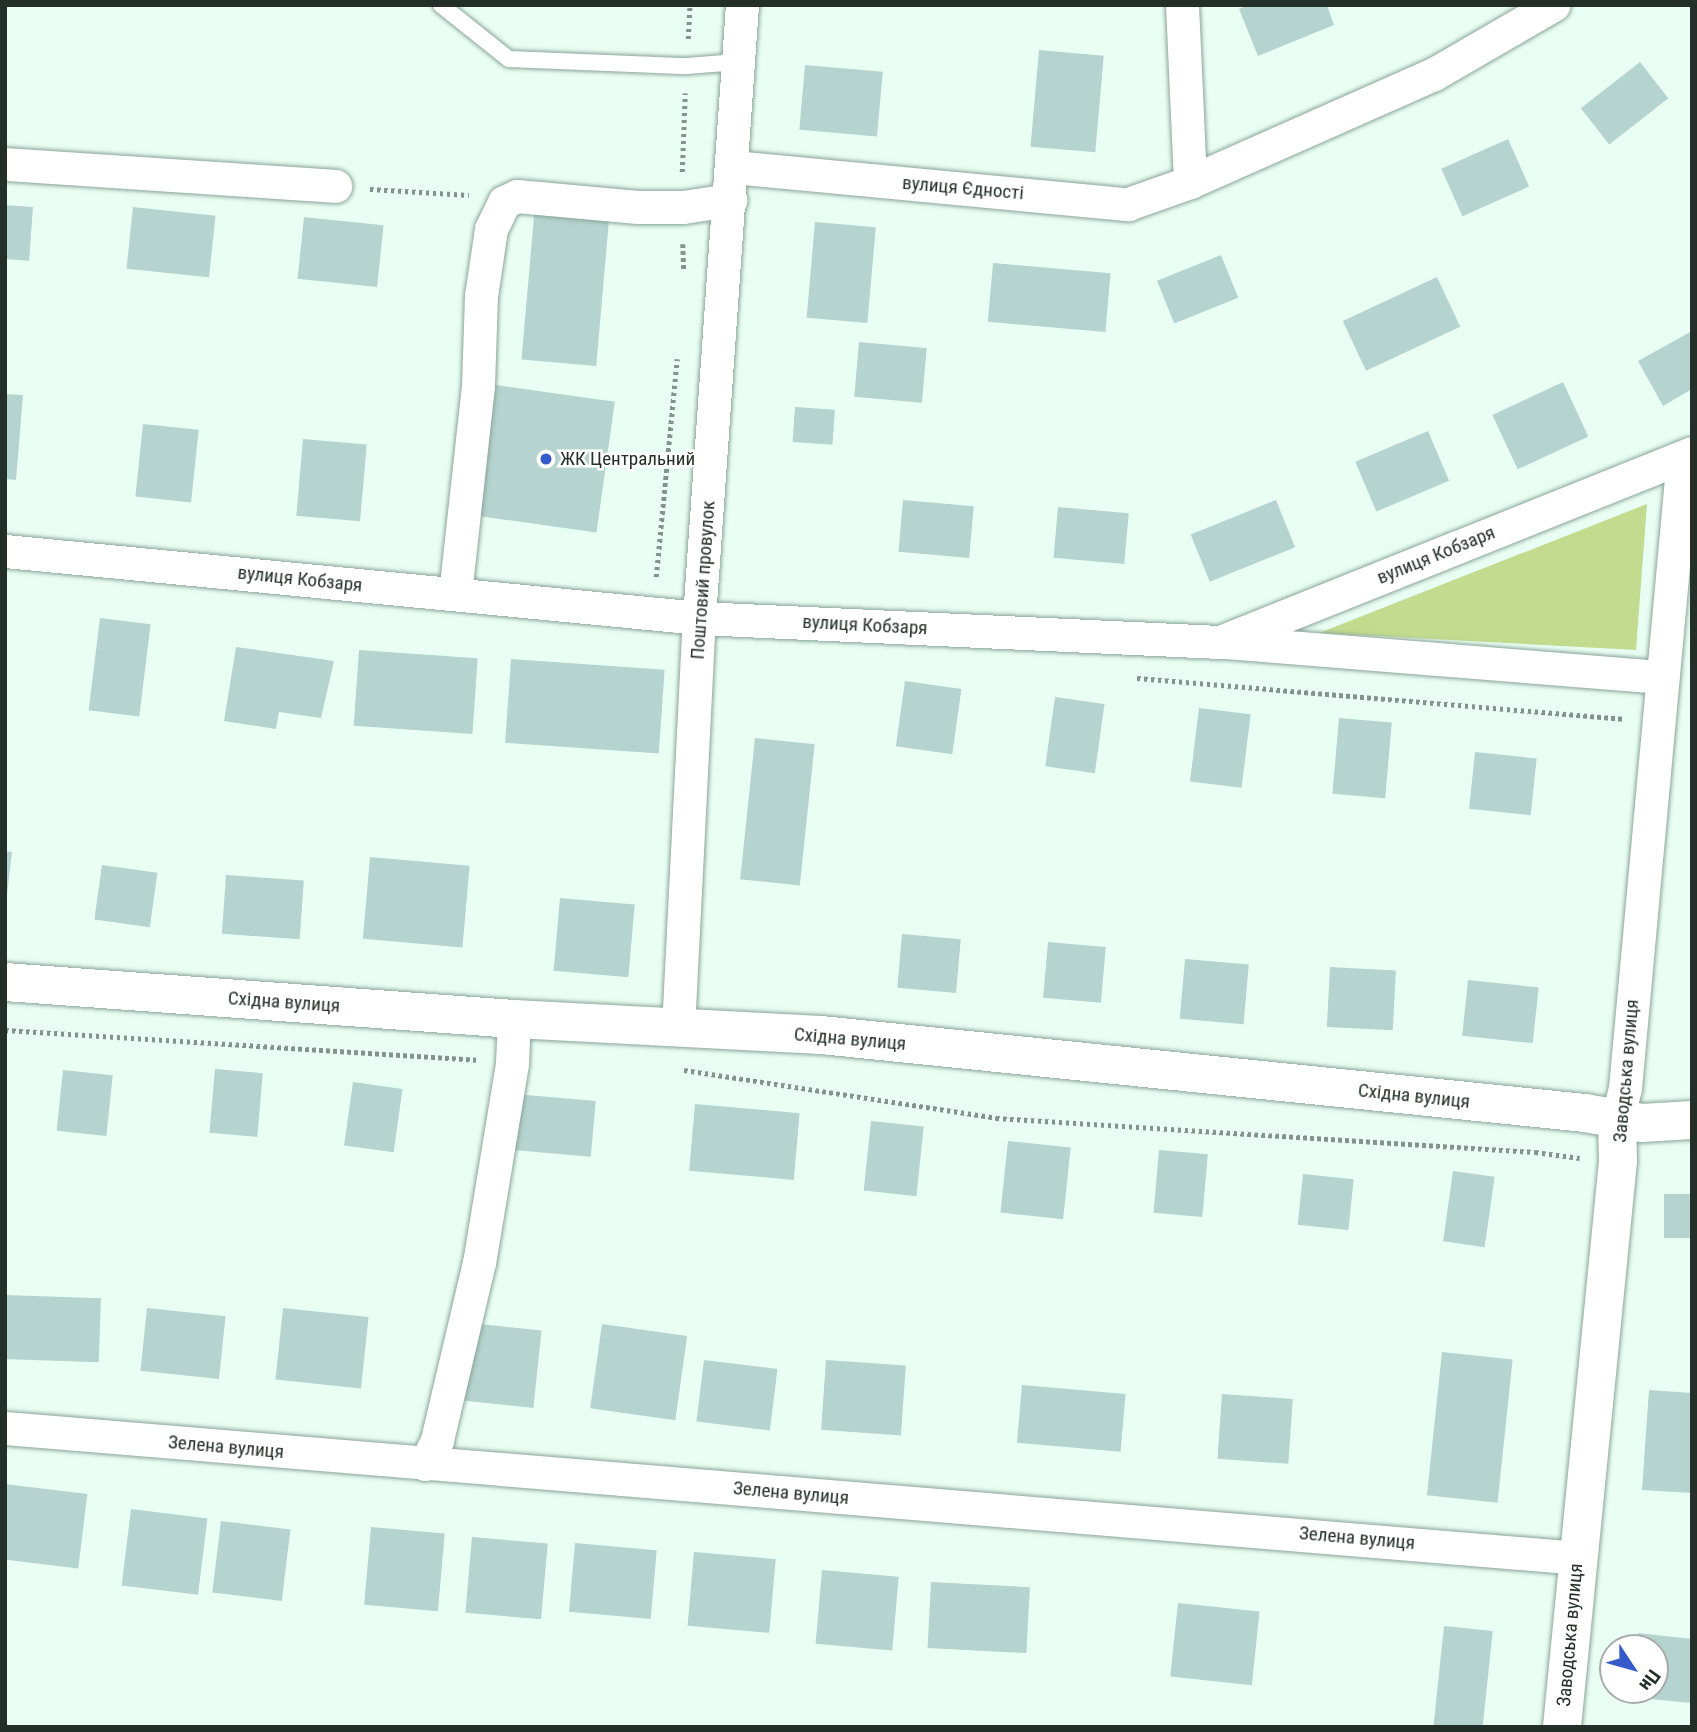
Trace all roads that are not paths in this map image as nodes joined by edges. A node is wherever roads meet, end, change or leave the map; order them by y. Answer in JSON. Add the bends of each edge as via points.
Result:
{"nodes":[{"id":1,"x":441,"y":5,"type":"edge"},
{"id":2,"x":742,"y":5,"type":"edge"},
{"id":3,"x":1182,"y":5,"type":"edge"},
{"id":4,"x":1553,"y":5,"type":"edge"},
{"id":5,"x":737,"y":62,"type":"junction"},
{"id":6,"x":5,"y":164,"type":"edge"},
{"id":7,"x":733,"y":167,"type":"junction"},
{"id":8,"x":1190,"y":182,"type":"junction"},
{"id":9,"x":335,"y":186,"type":"road end"},
{"id":10,"x":730,"y":200,"type":"junction"},
{"id":11,"x":1687,"y":455,"type":"edge"},
{"id":12,"x":5,"y":551,"type":"edge"},
{"id":13,"x":455,"y":594,"type":"junction"},
{"id":14,"x":699,"y":618,"type":"junction"},
{"id":15,"x":1220,"y":642,"type":"junction"},
{"id":16,"x":1662,"y":677,"type":"junction"},
{"id":17,"x":5,"y":982,"type":"edge"},
{"id":18,"x":514,"y":1019,"type":"junction"},
{"id":19,"x":678,"y":1029,"type":"junction"},
{"id":20,"x":1618,"y":1120,"type":"junction"},
{"id":21,"x":1692,"y":1120,"type":"edge"},
{"id":22,"x":5,"y":1428,"type":"edge"},
{"id":23,"x":425,"y":1464,"type":"junction"},
{"id":24,"x":1577,"y":1558,"type":"junction"},
{"id":25,"x":1562,"y":1727,"type":"edge"}],
"edges":[{"from":1,"to":5,"type":"lane","via":[[509,59],[687,66]]},
{"from":2,"to":5,"type":"street","name":"Поштовий провулок"},
{"from":3,"to":8,"type":"street"},
{"from":4,"to":8,"type":"street","name":"вулиця Єдності","via":[[1434,74]]},
{"from":5,"to":7,"type":"street","name":"Поштовий провулок"},
{"from":6,"to":9,"type":"street"},
{"from":7,"to":8,"type":"street","name":"вулиця Єдності","via":[[1128,204]]},
{"from":7,"to":10,"type":"street","name":"Поштовий провулок"},
{"from":10,"to":13,"type":"street","via":[[683,207],[517,197],[504,202],[491,229],[481,296],[478,386]]},
{"from":10,"to":14,"type":"street","name":"Поштовий провулок"},
{"from":11,"to":15,"type":"street","name":"вулиця Кобзаря"},
{"from":11,"to":16,"type":"street","name":"Заводська вулиця"},
{"from":12,"to":13,"type":"street","name":"вулиця Кобзаря"},
{"from":13,"to":14,"type":"street","name":"вулиця Кобзаря"},
{"from":14,"to":15,"type":"street","name":"вулиця Кобзаря"},
{"from":14,"to":19,"type":"street","name":"Поштовий провулок"},
{"from":15,"to":16,"type":"street"},
{"from":16,"to":20,"type":"street","name":"Заводська вулиця","via":[[1625,1088]]},
{"from":17,"to":18,"type":"street","name":"Східна вулиця"},
{"from":18,"to":19,"type":"street","name":"Східна вулиця"},
{"from":18,"to":23,"type":"street","via":[[512,1063],[479,1263],[437,1440]]},
{"from":19,"to":20,"type":"street","name":"Східна вулиця","via":[[821,1035]]},
{"from":20,"to":21,"type":"street","name":"Східна вулиця"},
{"from":20,"to":24,"type":"street","name":"Заводська вулиця","via":[[1618,1161]]},
{"from":22,"to":23,"type":"street","name":"Зелена вулиця"},
{"from":23,"to":24,"type":"street","name":"Зелена вулиця"},
{"from":24,"to":25,"type":"street","name":"Заводська вулиця"}]}
